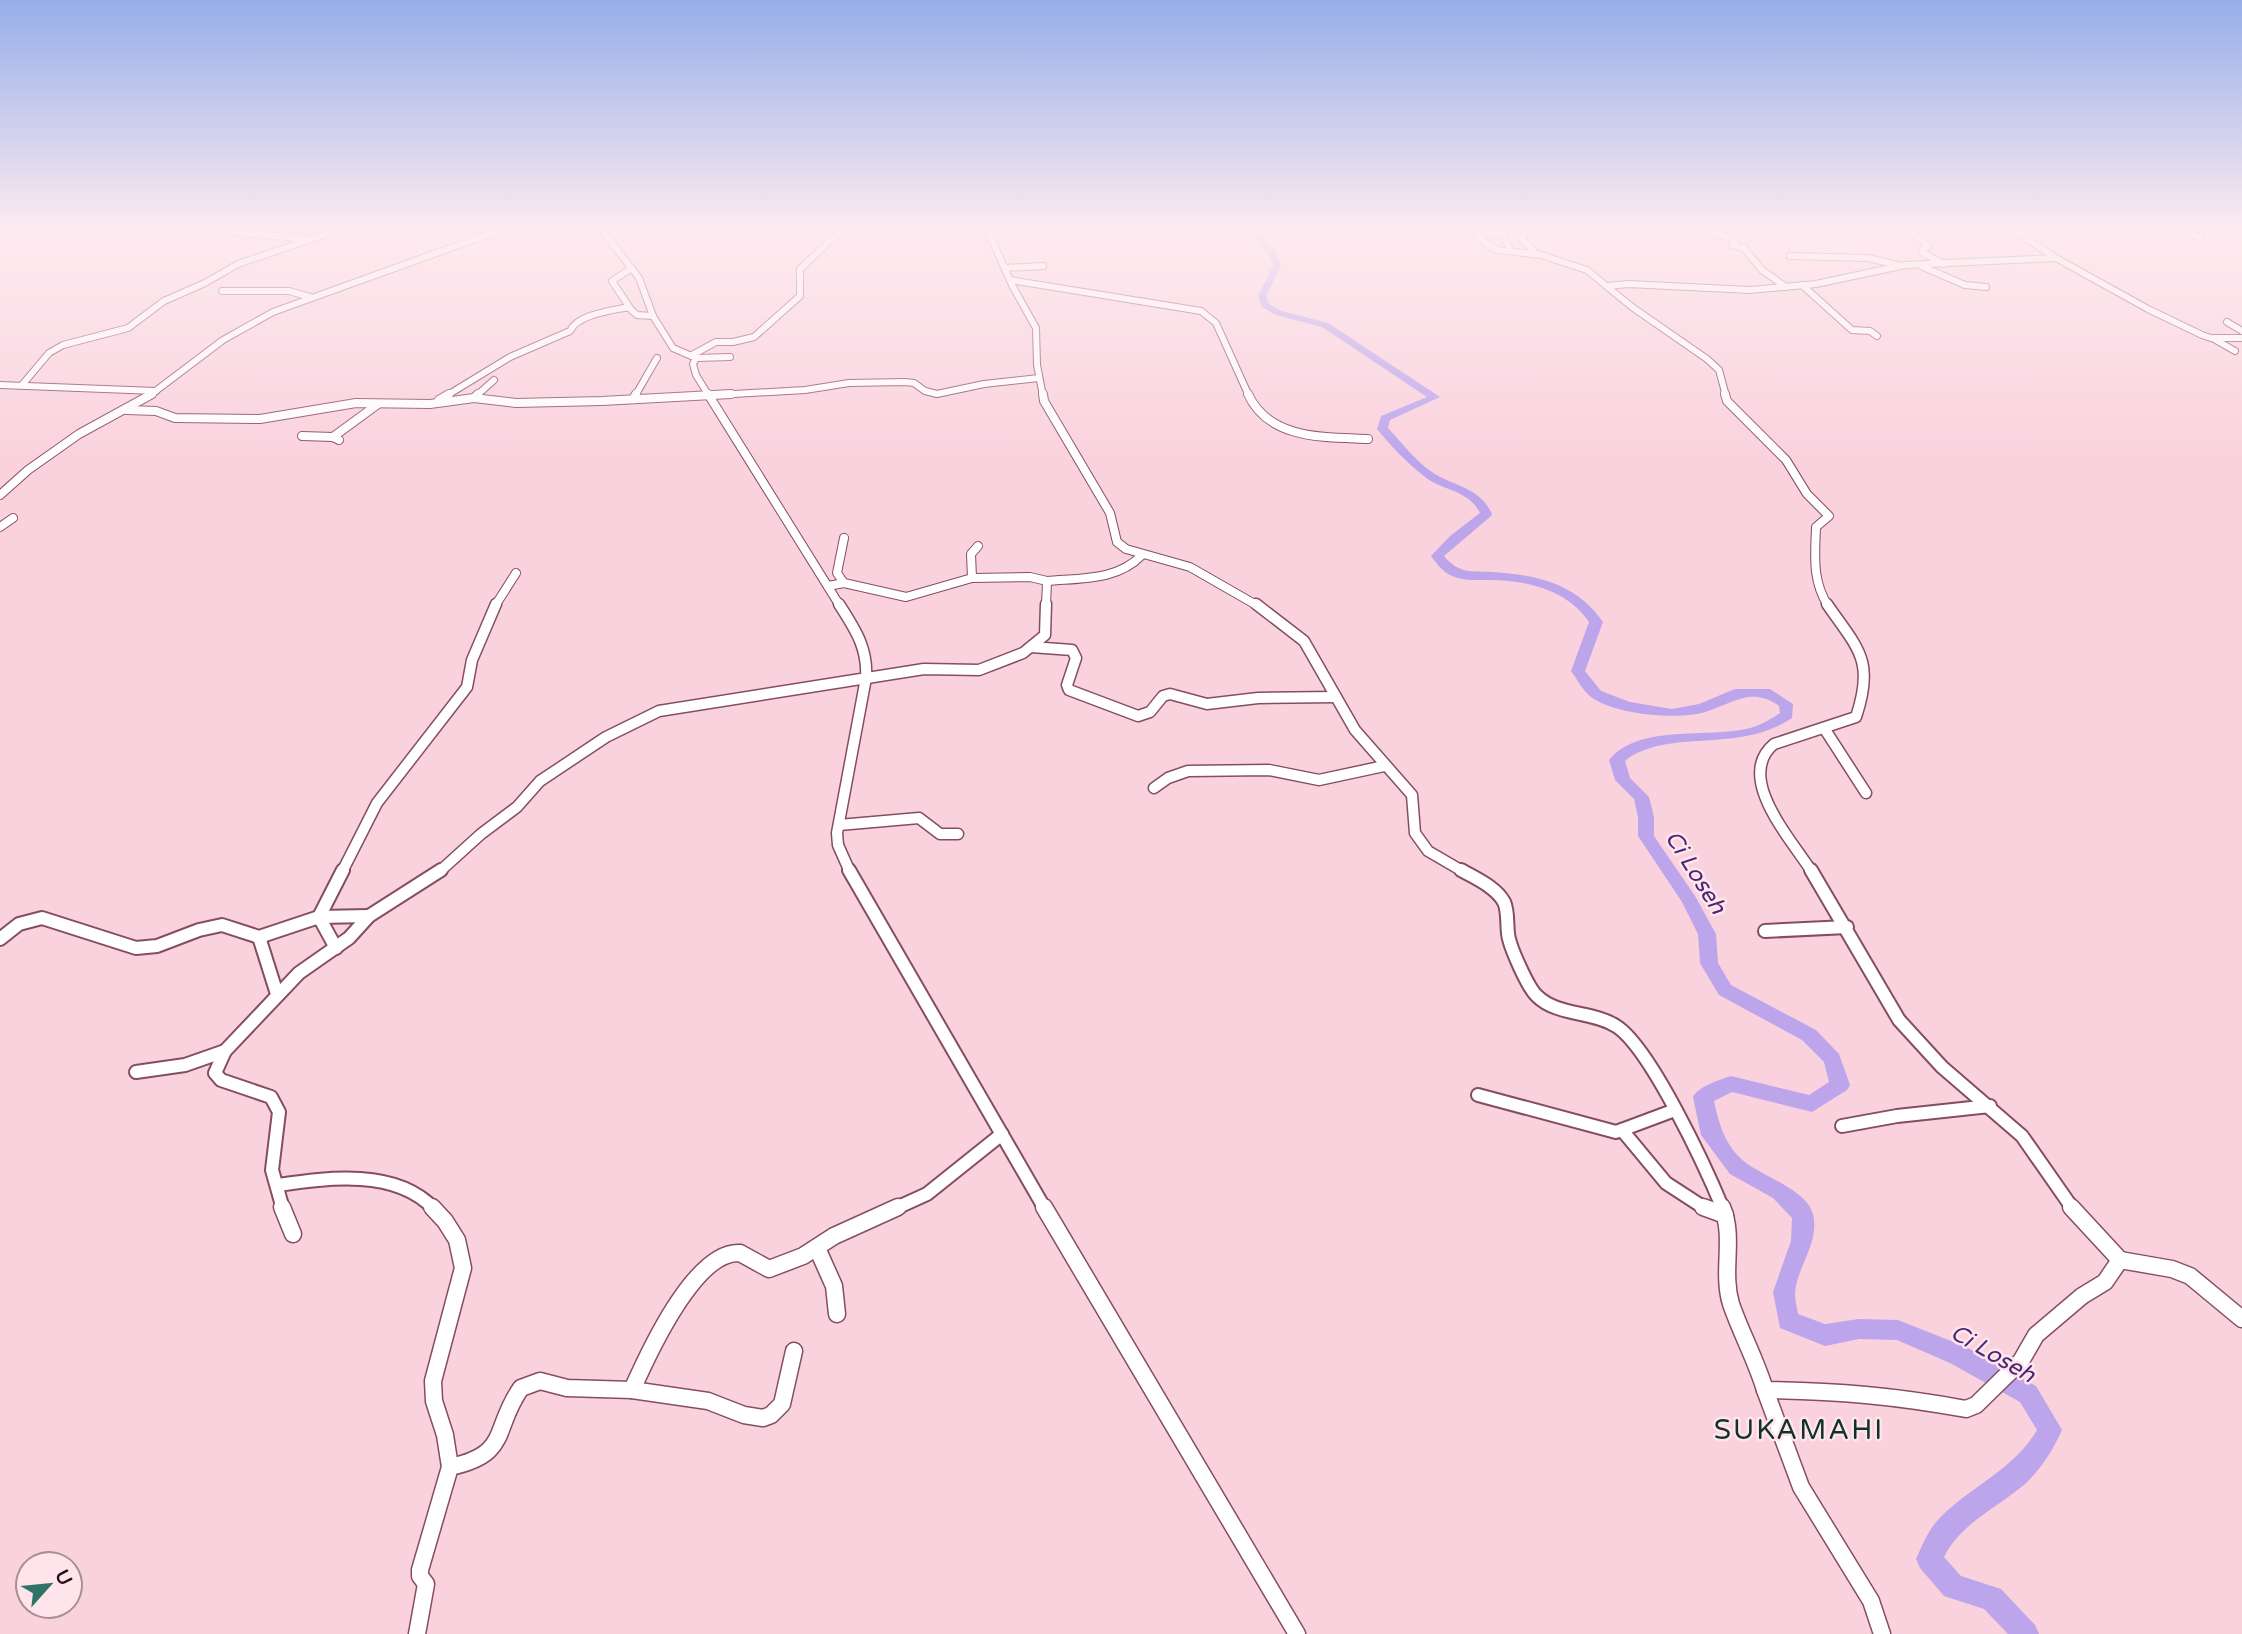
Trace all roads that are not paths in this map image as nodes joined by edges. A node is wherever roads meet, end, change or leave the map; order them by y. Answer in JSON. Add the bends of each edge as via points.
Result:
{"nodes":[{"id":1,"x":160,"y":305,"type":"edge"},
{"id":2,"x":290,"y":305,"type":"edge"},
{"id":3,"x":628,"y":305,"type":"edge"},
{"id":4,"x":650,"y":305,"type":"edge"},
{"id":5,"x":790,"y":305,"type":"edge"},
{"id":6,"x":1023,"y":305,"type":"edge"},
{"id":7,"x":1177,"y":305,"type":"edge"},
{"id":8,"x":1632,"y":305,"type":"edge"},
{"id":9,"x":1825,"y":305,"type":"edge"},
{"id":10,"x":2141,"y":305,"type":"edge"},
{"id":11,"x":630,"y":308,"type":"junction"},
{"id":12,"x":653,"y":316,"type":"junction"},
{"id":13,"x":2227,"y":323,"type":"dead end"},
{"id":14,"x":2242,"y":331,"type":"edge"},
{"id":15,"x":1877,"y":335,"type":"dead end"},
{"id":16,"x":2211,"y":338,"type":"junction"},
{"id":17,"x":2242,"y":338,"type":"edge"},
{"id":18,"x":2235,"y":351,"type":"dead end"},
{"id":19,"x":694,"y":356,"type":"junction"},
{"id":20,"x":730,"y":357,"type":"dead end"},
{"id":21,"x":657,"y":358,"type":"dead end"},
{"id":22,"x":1040,"y":377,"type":"junction"},
{"id":23,"x":494,"y":380,"type":"dead end"},
{"id":24,"x":0,"y":385,"type":"edge"},
{"id":25,"x":22,"y":385,"type":"junction"},
{"id":26,"x":156,"y":391,"type":"junction"},
{"id":27,"x":709,"y":396,"type":"junction"},
{"id":28,"x":474,"y":398,"type":"junction"},
{"id":29,"x":633,"y":399,"type":"junction"},
{"id":30,"x":436,"y":403,"type":"junction"},
{"id":31,"x":378,"y":404,"type":"junction"},
{"id":32,"x":126,"y":410,"type":"junction"},
{"id":33,"x":302,"y":436,"type":"dead end"},
{"id":34,"x":1368,"y":439,"type":"dead end"},
{"id":35,"x":0,"y":495,"type":"edge"},
{"id":36,"x":13,"y":518,"type":"dead end"},
{"id":37,"x":0,"y":527,"type":"edge"},
{"id":38,"x":844,"y":538,"type":"dead end"},
{"id":39,"x":978,"y":546,"type":"dead end"},
{"id":40,"x":1142,"y":555,"type":"junction"},
{"id":41,"x":516,"y":573,"type":"dead end"},
{"id":42,"x":972,"y":578,"type":"junction"},
{"id":43,"x":1048,"y":582,"type":"junction"},
{"id":44,"x":844,"y":583,"type":"junction"},
{"id":45,"x":828,"y":586,"type":"junction"},
{"id":46,"x":1031,"y":647,"type":"junction"},
{"id":47,"x":866,"y":678,"type":"junction"},
{"id":48,"x":1336,"y":697,"type":"junction"},
{"id":49,"x":1824,"y":728,"type":"junction"},
{"id":50,"x":1384,"y":766,"type":"junction"},
{"id":51,"x":1154,"y":788,"type":"dead end"},
{"id":52,"x":1866,"y":793,"type":"dead end"},
{"id":53,"x":839,"y":825,"type":"junction"},
{"id":54,"x":958,"y":834,"type":"dead end"},
{"id":55,"x":369,"y":916,"type":"junction"},
{"id":56,"x":319,"y":917,"type":"junction"},
{"id":57,"x":1847,"y":927,"type":"junction"},
{"id":58,"x":1765,"y":931,"type":"dead end"},
{"id":59,"x":259,"y":937,"type":"junction"},
{"id":60,"x":0,"y":939,"type":"edge"},
{"id":61,"x":336,"y":947,"type":"junction"},
{"id":62,"x":277,"y":994,"type":"junction"},
{"id":63,"x":225,"y":1051,"type":"junction"},
{"id":64,"x":136,"y":1072,"type":"dead end"},
{"id":65,"x":1478,"y":1096,"type":"dead end"},
{"id":66,"x":1990,"y":1106,"type":"junction"},
{"id":67,"x":1675,"y":1111,"type":"junction"},
{"id":68,"x":1842,"y":1126,"type":"dead end"},
{"id":69,"x":1622,"y":1130,"type":"junction"},
{"id":70,"x":1002,"y":1134,"type":"junction"},
{"id":71,"x":278,"y":1185,"type":"junction"},
{"id":72,"x":1725,"y":1215,"type":"junction"},
{"id":73,"x":293,"y":1234,"type":"dead end"},
{"id":74,"x":817,"y":1248,"type":"junction"},
{"id":75,"x":2120,"y":1260,"type":"junction"},
{"id":76,"x":837,"y":1314,"type":"dead end"},
{"id":77,"x":2242,"y":1319,"type":"edge"},
{"id":78,"x":794,"y":1351,"type":"dead end"},
{"id":79,"x":632,"y":1390,"type":"junction"},
{"id":80,"x":1765,"y":1390,"type":"junction"},
{"id":81,"x":450,"y":1467,"type":"junction"},
{"id":82,"x":1883,"y":1633,"type":"edge"},
{"id":83,"x":417,"y":1634,"type":"edge"},
{"id":84,"x":1297,"y":1634,"type":"edge"}],
"edges":[{"from":1,"to":25,"type":"street","via":[[133,326],[63,345]]},
{"from":2,"to":26,"type":"street","via":[[231,334]]},
{"from":3,"to":11,"type":"street"},
{"from":4,"to":12,"type":"street"},
{"from":5,"to":19,"type":"street","via":[[763,332],[743,341],[712,344]]},
{"from":6,"to":22,"type":"street","via":[[1035,328]]},
{"from":7,"to":34,"type":"street","via":[[1200,311],[1216,323],[1260,415],[1298,434]]},
{"from":8,"to":49,"type":"street","via":[[1719,370],[1727,401],[1786,460],[1807,494],[1828,512],[1816,527],[1816,584],[1851,634],[1863,660],[1865,690],[1856,717]]},
{"from":9,"to":15,"type":"street","via":[[1852,330]]},
{"from":10,"to":16,"type":"street"},
{"from":11,"to":12,"type":"street","via":[[637,315]]},
{"from":11,"to":30,"type":"street","via":[[573,325],[569,332],[491,367]]},
{"from":12,"to":19,"type":"street","via":[[673,348]]},
{"from":13,"to":14,"type":"street"},
{"from":16,"to":17,"type":"street"},
{"from":16,"to":18,"type":"street"},
{"from":19,"to":20,"type":"street"},
{"from":19,"to":27,"type":"street","via":[[696,375]]},
{"from":21,"to":29,"type":"street"},
{"from":22,"to":27,"type":"street","via":[[944,393],[899,382]]},
{"from":22,"to":40,"type":"street","via":[[1044,401],[1110,513],[1117,542]]},
{"from":23,"to":28,"type":"street"},
{"from":24,"to":25,"type":"street"},
{"from":25,"to":26,"type":"street"},
{"from":26,"to":32,"type":"street"},
{"from":27,"to":29,"type":"street"},
{"from":27,"to":45,"type":"street"},
{"from":28,"to":29,"type":"street","via":[[516,403]]},
{"from":28,"to":30,"type":"street"},
{"from":30,"to":31,"type":"street"},
{"from":31,"to":32,"type":"street","via":[[343,404],[260,419],[175,418],[156,411]]},
{"from":31,"to":33,"type":"street","via":[[336,439]]},
{"from":32,"to":35,"type":"street","via":[[79,434]]},
{"from":36,"to":37,"type":"street"},
{"from":38,"to":44,"type":"street","via":[[837,573]]},
{"from":39,"to":42,"type":"street","via":[[971,554]]},
{"from":40,"to":43,"type":"street","via":[[1129,569]]},
{"from":40,"to":48,"type":"street","via":[[1190,567],[1261,606],[1304,641]]},
{"from":41,"to":56,"type":"street","via":[[489,616],[467,687],[377,803]]},
{"from":42,"to":43,"type":"street","via":[[1030,577]]},
{"from":42,"to":44,"type":"street","via":[[906,597]]},
{"from":43,"to":46,"type":"street","via":[[1048,630]]},
{"from":44,"to":45,"type":"street"},
{"from":45,"to":47,"type":"street","via":[[861,639],[867,658]]},
{"from":46,"to":47,"type":"street","via":[[979,670],[925,669]]},
{"from":46,"to":48,"type":"street","via":[[1072,650],[1076,658],[1069,690],[1136,716],[1150,712],[1170,694],[1207,704]]},
{"from":47,"to":53,"type":"street"},
{"from":47,"to":55,"type":"street","via":[[674,708],[639,720],[540,781],[517,807],[435,876]]},
{"from":48,"to":50,"type":"street"},
{"from":49,"to":52,"type":"street"},
{"from":49,"to":57,"type":"street","via":[[1774,744],[1764,751],[1756,774],[1761,792]]},
{"from":50,"to":51,"type":"street","via":[[1319,780],[1269,770],[1188,771]]},
{"from":50,"to":67,"type":"street","via":[[1412,795],[1415,833],[1427,851],[1490,887],[1504,902],[1509,939],[1535,995],[1620,1028],[1642,1054]]},
{"from":53,"to":54,"type":"street","via":[[919,818],[940,834]]},
{"from":53,"to":70,"type":"street","via":[[838,845],[844,861]]},
{"from":55,"to":56,"type":"street"},
{"from":55,"to":61,"type":"street"},
{"from":56,"to":59,"type":"street"},
{"from":56,"to":61,"type":"street"},
{"from":57,"to":58,"type":"street"},
{"from":57,"to":66,"type":"street","via":[[1899,1020],[1928,1054]]},
{"from":59,"to":60,"type":"street","via":[[222,925],[136,948],[42,918],[19,924]]},
{"from":59,"to":62,"type":"street"},
{"from":61,"to":62,"type":"street"},
{"from":62,"to":63,"type":"street"},
{"from":63,"to":64,"type":"street","via":[[185,1065]]},
{"from":63,"to":71,"type":"street","via":[[215,1073],[219,1079],[269,1096],[278,1106],[273,1179]]},
{"from":65,"to":69,"type":"street","via":[[1611,1131]]},
{"from":66,"to":68,"type":"street","via":[[1896,1115]]},
{"from":66,"to":75,"type":"street","via":[[2022,1136],[2079,1218]]},
{"from":67,"to":69,"type":"street"},
{"from":67,"to":72,"type":"street"},
{"from":69,"to":72,"type":"street","via":[[1649,1167],[1688,1202]]},
{"from":70,"to":74,"type":"street","via":[[927,1194],[871,1217]]},
{"from":70,"to":84,"type":"street"},
{"from":71,"to":73,"type":"street","via":[[284,1217]]},
{"from":71,"to":81,"type":"street","via":[[330,1178],[388,1184],[424,1199],[457,1238],[463,1276],[432,1393]]},
{"from":72,"to":80,"type":"street","via":[[1731,1303]]},
{"from":74,"to":76,"type":"street","via":[[834,1286]]},
{"from":74,"to":79,"type":"street","via":[[775,1269],[737,1251],[716,1261],[673,1310]]},
{"from":75,"to":77,"type":"street","via":[[2190,1276]]},
{"from":75,"to":80,"type":"street","via":[[2105,1282],[2036,1335],[2021,1361],[1976,1405],[1966,1409],[1895,1396]]},
{"from":78,"to":79,"type":"street","via":[[782,1406],[761,1417],[735,1414],[710,1401]]},
{"from":79,"to":81,"type":"street","via":[[568,1388],[540,1381],[527,1384],[517,1393],[488,1455]]},
{"from":80,"to":82,"type":"street","via":[[1801,1487],[1866,1594]]},
{"from":81,"to":83,"type":"street","via":[[420,1570],[426,1588]]}]}
